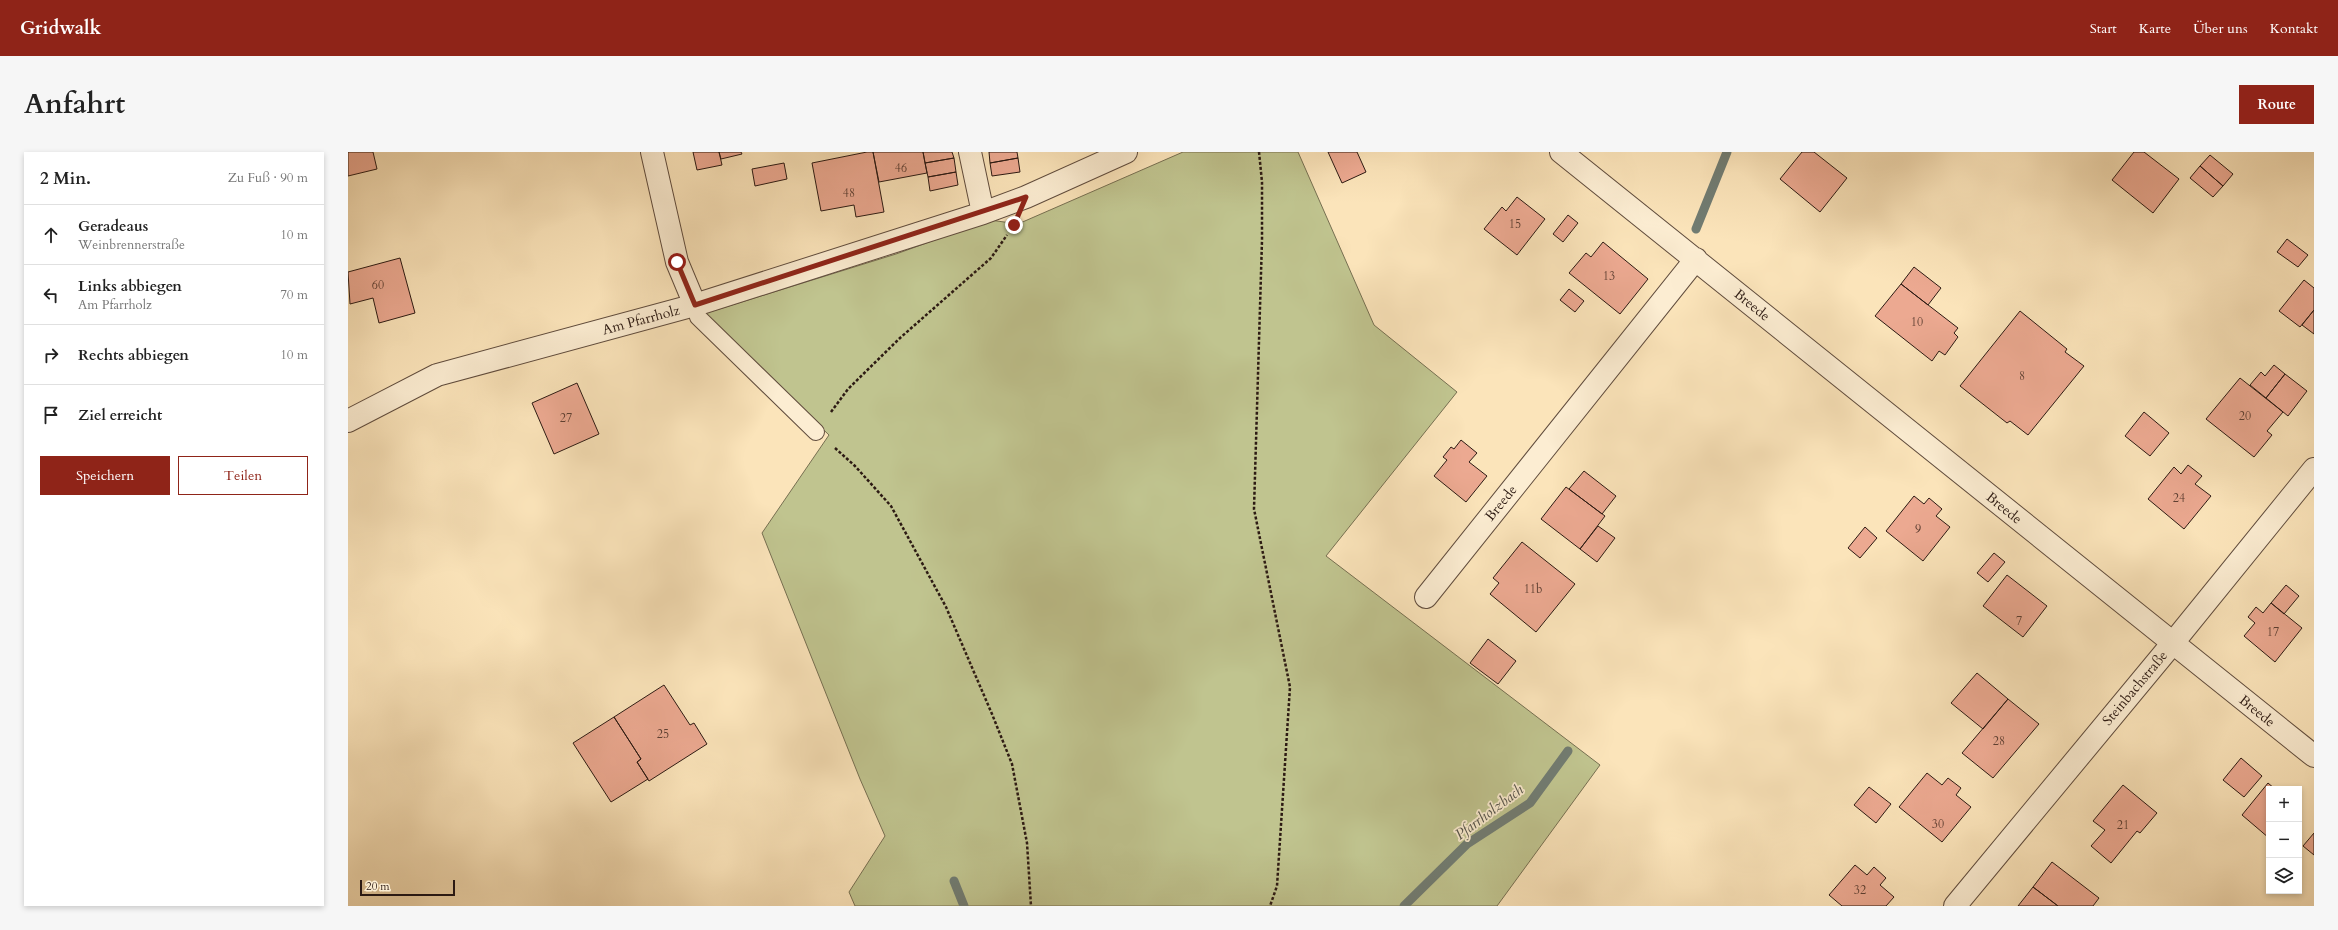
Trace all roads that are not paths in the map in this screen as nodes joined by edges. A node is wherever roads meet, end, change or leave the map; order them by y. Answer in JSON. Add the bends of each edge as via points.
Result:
{"nodes":[{"id":1,"x":652,"y":152,"type":"edge"},
{"id":2,"x":970,"y":152,"type":"edge"},
{"id":3,"x":1126,"y":152,"type":"edge"},
{"id":4,"x":1561,"y":152,"type":"edge"},
{"id":5,"x":983,"y":213,"type":"junction"},
{"id":6,"x":1696,"y":259,"type":"junction"},
{"id":7,"x":695,"y":305,"type":"junction"},
{"id":8,"x":348,"y":421,"type":"edge"},
{"id":9,"x":816,"y":432,"type":"road end"},
{"id":10,"x":2314,"y":469,"type":"edge"},
{"id":11,"x":1426,"y":597,"type":"dead end"},
{"id":12,"x":2172,"y":644,"type":"junction"},
{"id":13,"x":2314,"y":756,"type":"edge"},
{"id":14,"x":1955,"y":906,"type":"edge"}],
"edges":[{"from":1,"to":7,"type":"street","via":[[677,262]]},
{"from":2,"to":5,"type":"street"},
{"from":3,"to":5,"type":"street","name":"Am Pfarrholz","via":[[1026,197]]},
{"from":4,"to":6,"type":"street","name":"Breede"},
{"from":5,"to":7,"type":"street","name":"Am Pfarrholz"},
{"from":6,"to":11,"type":"street","name":"Breede"},
{"from":6,"to":12,"type":"street","name":"Breede"},
{"from":7,"to":8,"type":"street","name":"Am Pfarrholz","via":[[437,375]]},
{"from":7,"to":9,"type":"lane","via":[[698,317]]},
{"from":10,"to":12,"type":"street","name":"Steinbachstraße"},
{"from":12,"to":13,"type":"street","name":"Breede"},
{"from":12,"to":14,"type":"street","name":"Steinbachstraße"}]}
